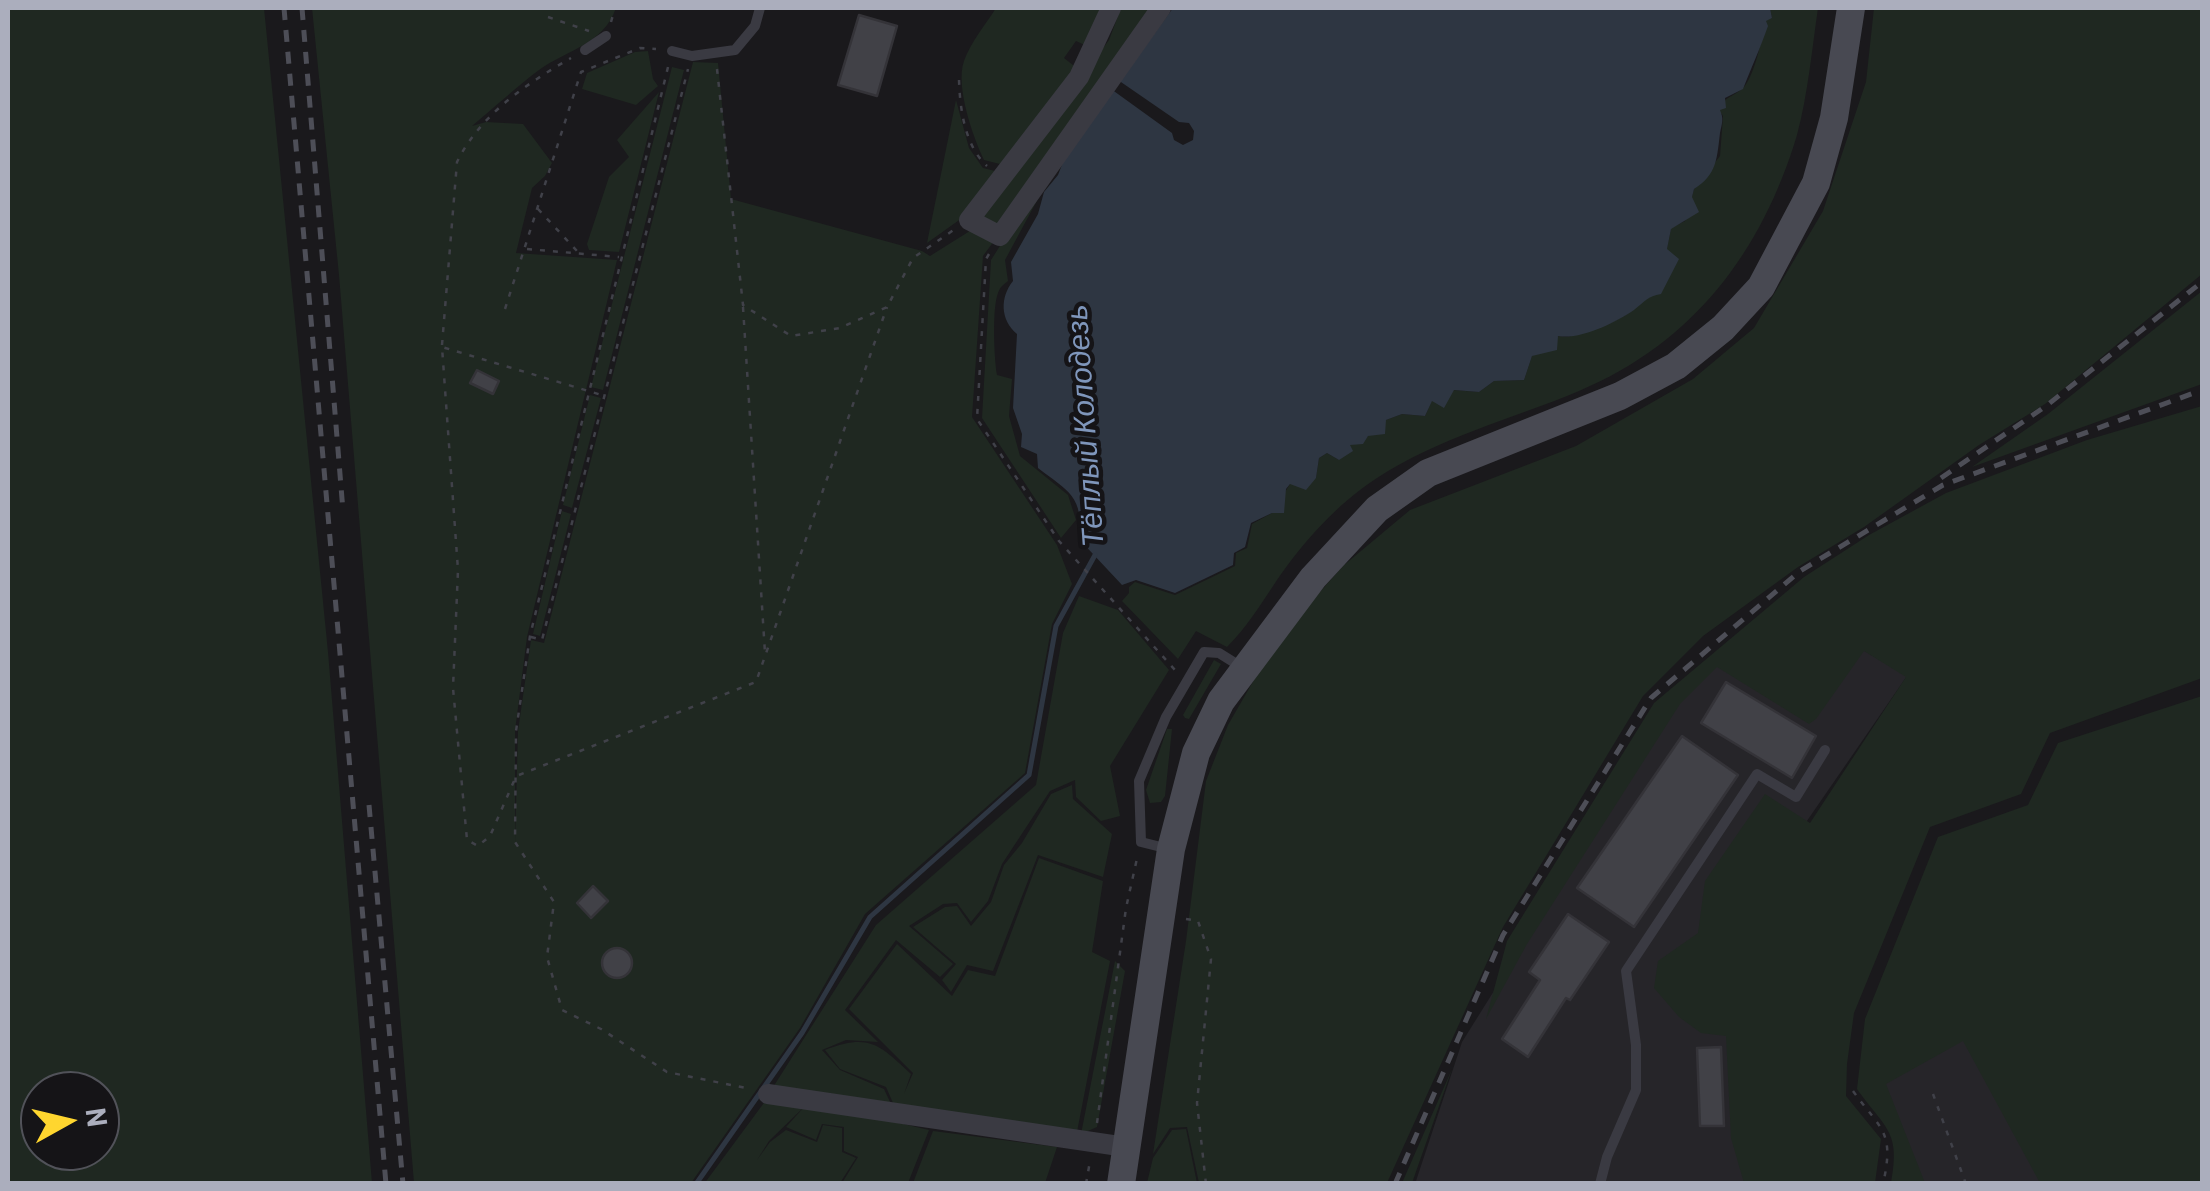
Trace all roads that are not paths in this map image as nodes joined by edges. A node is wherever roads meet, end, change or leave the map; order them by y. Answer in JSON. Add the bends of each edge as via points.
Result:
{"nodes":[{"id":1,"x":760,"y":8,"type":"edge"},
{"id":2,"x":1112,"y":8,"type":"edge"},
{"id":3,"x":1160,"y":8,"type":"edge"},
{"id":4,"x":1851,"y":8,"type":"edge"},
{"id":5,"x":606,"y":36,"type":"road end"},
{"id":6,"x":585,"y":50,"type":"road end"},
{"id":7,"x":671,"y":57,"type":"road end"},
{"id":8,"x":1244,"y":669,"type":"junction"},
{"id":9,"x":1825,"y":750,"type":"dead end"},
{"id":10,"x":1171,"y":849,"type":"junction"},
{"id":11,"x":761,"y":1092,"type":"road end"},
{"id":12,"x":1126,"y":1146,"type":"junction"},
{"id":13,"x":1120,"y":1184,"type":"edge"},
{"id":14,"x":1600,"y":1184,"type":"edge"}],
"edges":[{"from":1,"to":7,"type":"lane","via":[[736,50]]},
{"from":2,"to":3,"type":"street","via":[[1079,77],[969,220],[1000,236]]},
{"from":4,"to":8,"type":"main road","via":[[1816,183],[1761,287],[1676,366],[1620,396],[1428,473],[1377,509]]},
{"from":5,"to":6,"type":"lane"},
{"from":8,"to":10,"type":"main road","via":[[1196,754]]},
{"from":8,"to":10,"type":"lane","via":[[1204,652],[1139,781],[1141,842]]},
{"from":9,"to":14,"type":"lane","via":[[1796,797],[1757,774],[1626,971],[1636,1090]]},
{"from":10,"to":12,"type":"main road"},
{"from":11,"to":12,"type":"street"},
{"from":12,"to":13,"type":"main road"}]}
